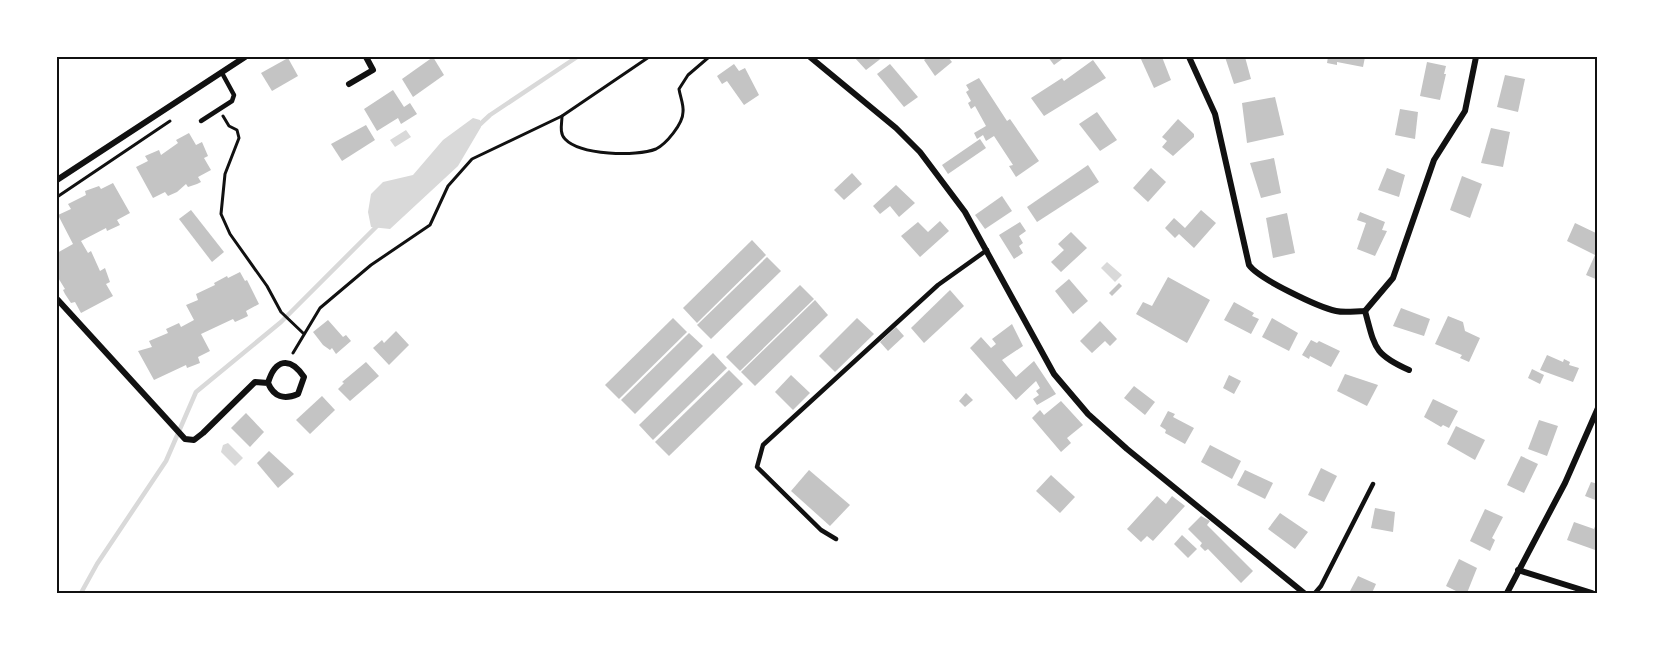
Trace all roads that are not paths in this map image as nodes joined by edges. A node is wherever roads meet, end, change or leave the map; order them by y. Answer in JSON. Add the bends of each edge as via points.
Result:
{"nodes":[{"id":1,"x":245,"y":57,"type":"edge"},
{"id":2,"x":366,"y":57,"type":"edge"},
{"id":3,"x":810,"y":57,"type":"edge"},
{"id":4,"x":1189,"y":57,"type":"edge"},
{"id":5,"x":1476,"y":57,"type":"edge"},
{"id":6,"x":222,"y":73,"type":"junction"},
{"id":7,"x":349,"y":84,"type":"dead end"},
{"id":8,"x":201,"y":121,"type":"dead end"},
{"id":9,"x":57,"y":180,"type":"edge"},
{"id":10,"x":987,"y":250,"type":"junction"},
{"id":11,"x":57,"y":299,"type":"edge"},
{"id":12,"x":1365,"y":311,"type":"junction"},
{"id":13,"x":1409,"y":370,"type":"dead end"},
{"id":14,"x":268,"y":382,"type":"junction"},
{"id":15,"x":1598,"y":408,"type":"edge"},
{"id":16,"x":1373,"y":484,"type":"dead end"},
{"id":17,"x":836,"y":539,"type":"dead end"},
{"id":18,"x":1518,"y":570,"type":"junction"},
{"id":19,"x":1304,"y":593,"type":"edge"},
{"id":20,"x":1315,"y":593,"type":"edge"},
{"id":21,"x":1507,"y":593,"type":"edge"},
{"id":22,"x":1592,"y":593,"type":"edge"}],
"edges":[{"from":1,"to":6,"type":"street"},
{"from":2,"to":7,"type":"street","via":[[373,70]]},
{"from":3,"to":10,"type":"street","via":[[897,128],[920,152],[965,212]]},
{"from":4,"to":12,"type":"street","via":[[1215,114],[1249,265],[1324,307]]},
{"from":5,"to":12,"type":"street","via":[[1465,111],[1434,160],[1393,278]]},
{"from":6,"to":8,"type":"lane","via":[[234,95],[232,101]]},
{"from":6,"to":9,"type":"street"},
{"from":10,"to":17,"type":"lane","via":[[938,285],[763,445],[757,467],[821,530]]},
{"from":10,"to":19,"type":"street","via":[[1054,374],[1088,414]]},
{"from":11,"to":14,"type":"street","via":[[185,439],[194,440],[203,433],[255,382]]},
{"from":12,"to":13,"type":"street","via":[[1377,351]]},
{"from":14,"to":14,"type":"street","via":[[279,364],[298,368],[304,377],[298,394],[290,398],[280,397]]},
{"from":15,"to":18,"type":"street","via":[[1565,483]]},
{"from":16,"to":20,"type":"lane"},
{"from":18,"to":21,"type":"street"},
{"from":18,"to":22,"type":"street"}]}
